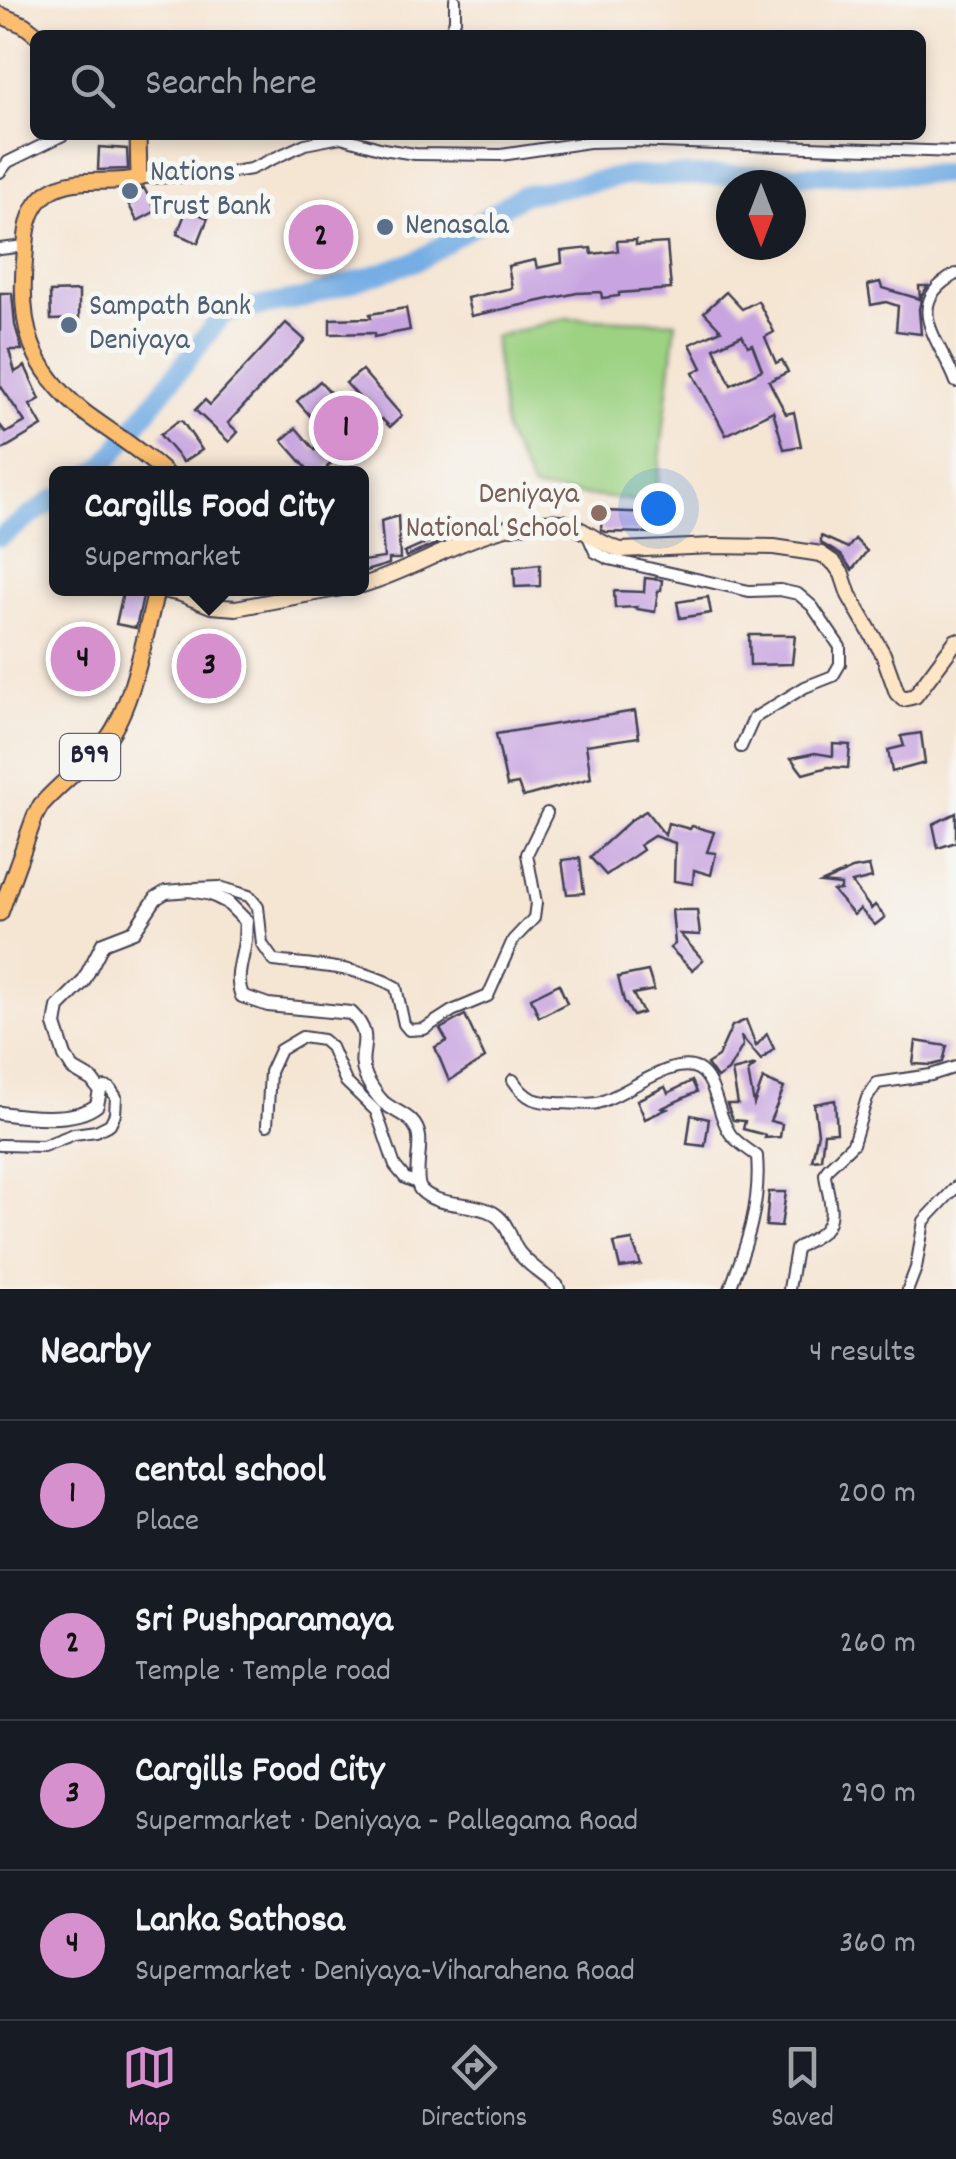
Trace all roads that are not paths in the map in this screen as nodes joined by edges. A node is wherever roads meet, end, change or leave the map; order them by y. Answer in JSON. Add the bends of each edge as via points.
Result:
{"nodes":[{"id":1,"x":456,"y":0,"type":"edge"},
{"id":2,"x":0,"y":15,"type":"edge"},
{"id":3,"x":30,"y":30,"type":"edge"},
{"id":4,"x":452,"y":30,"type":"edge"},
{"id":5,"x":52,"y":140,"type":"edge"},
{"id":6,"x":138,"y":140,"type":"edge"},
{"id":7,"x":326,"y":140,"type":"edge"},
{"id":8,"x":352,"y":140,"type":"edge"},
{"id":9,"x":387,"y":140,"type":"edge"},
{"id":10,"x":383,"y":149,"type":"junction"},
{"id":11,"x":956,"y":152,"type":"edge"},
{"id":12,"x":0,"y":172,"type":"edge"},
{"id":13,"x":140,"y":178,"type":"junction"},
{"id":14,"x":25,"y":246,"type":"junction"},
{"id":15,"x":0,"y":250,"type":"edge"},
{"id":16,"x":956,"y":274,"type":"edge"},
{"id":17,"x":956,"y":382,"type":"edge"},
{"id":18,"x":158,"y":466,"type":"edge"},
{"id":19,"x":588,"y":535,"type":"junction"},
{"id":20,"x":369,"y":583,"type":"edge"},
{"id":21,"x":155,"y":596,"type":"edge"},
{"id":22,"x":186,"y":596,"type":"edge"},
{"id":23,"x":300,"y":596,"type":"edge"},
{"id":24,"x":956,"y":641,"type":"edge"},
{"id":25,"x":742,"y":747,"type":"dead end"},
{"id":26,"x":547,"y":813,"type":"dead end"},
{"id":27,"x":190,"y":890,"type":"junction"},
{"id":28,"x":2,"y":906,"type":"edge"},
{"id":29,"x":956,"y":1066,"type":"edge"},
{"id":30,"x":514,"y":1080,"type":"dead end"},
{"id":31,"x":100,"y":1091,"type":"junction"},
{"id":32,"x":0,"y":1113,"type":"edge"},
{"id":33,"x":267,"y":1125,"type":"dead end"},
{"id":34,"x":0,"y":1144,"type":"edge"},
{"id":35,"x":417,"y":1183,"type":"junction"},
{"id":36,"x":956,"y":1187,"type":"edge"},
{"id":37,"x":558,"y":1289,"type":"edge"},
{"id":38,"x":730,"y":1289,"type":"edge"},
{"id":39,"x":789,"y":1289,"type":"edge"},
{"id":40,"x":908,"y":1289,"type":"edge"}],
"edges":[{"from":1,"to":4,"type":"street"},
{"from":2,"to":3,"type":"main road"},
{"from":5,"to":12,"type":"street"},
{"from":6,"to":13,"type":"main road"},
{"from":7,"to":13,"type":"street","via":[[251,169]]},
{"from":8,"to":10,"type":"street"},
{"from":9,"to":10,"type":"street"},
{"from":10,"to":11,"type":"street","via":[[501,154],[631,141]]},
{"from":13,"to":14,"type":"main road","via":[[49,192],[30,218]]},
{"from":14,"to":15,"type":"street"},
{"from":14,"to":18,"type":"main road","via":[[24,309],[37,359],[66,396]]},
{"from":16,"to":17,"type":"street","via":[[934,288],[927,309]]},
{"from":19,"to":20,"type":"main road","via":[[552,521],[502,529]]},
{"from":19,"to":24,"type":"main road","via":[[621,550],[774,547],[822,554],[842,574],[903,700],[915,696]]},
{"from":19,"to":25,"type":"street","via":[[595,552],[608,558],[749,591],[798,594],[812,606],[840,647],[840,664],[833,676],[754,718]]},
{"from":21,"to":28,"type":"main road","number":"B99","via":[[119,720],[34,816]]},
{"from":22,"to":23,"type":"main road","via":[[236,608]]},
{"from":26,"to":27,"type":"street","via":[[527,854],[534,918],[513,940],[488,996],[424,1030],[409,1030],[396,988],[382,980],[274,960],[262,944],[258,907],[249,896],[219,887]]},
{"from":27,"to":31,"type":"street","via":[[156,898],[134,931],[103,943],[83,982],[58,1007],[55,1025],[64,1056]]},
{"from":27,"to":35,"type":"street","via":[[227,902],[246,921],[238,967],[242,996],[351,1014],[360,1022],[366,1079],[419,1134]]},
{"from":29,"to":39,"type":"street","via":[[877,1083],[853,1144],[828,1168],[829,1225],[796,1249]]},
{"from":30,"to":38,"type":"street","via":[[522,1094],[541,1102],[598,1103],[662,1072],[701,1070],[732,1136],[757,1156],[750,1237]]},
{"from":31,"to":32,"type":"street","via":[[97,1105],[77,1115]]},
{"from":31,"to":34,"type":"street","via":[[110,1088],[116,1097],[110,1124],[43,1146]]},
{"from":33,"to":35,"type":"street","via":[[270,1072],[280,1050],[302,1037],[323,1040],[346,1082],[376,1110],[394,1166]]},
{"from":35,"to":37,"type":"street","via":[[436,1199],[495,1214],[518,1253]]},
{"from":36,"to":40,"type":"street","via":[[924,1221]]}]}
